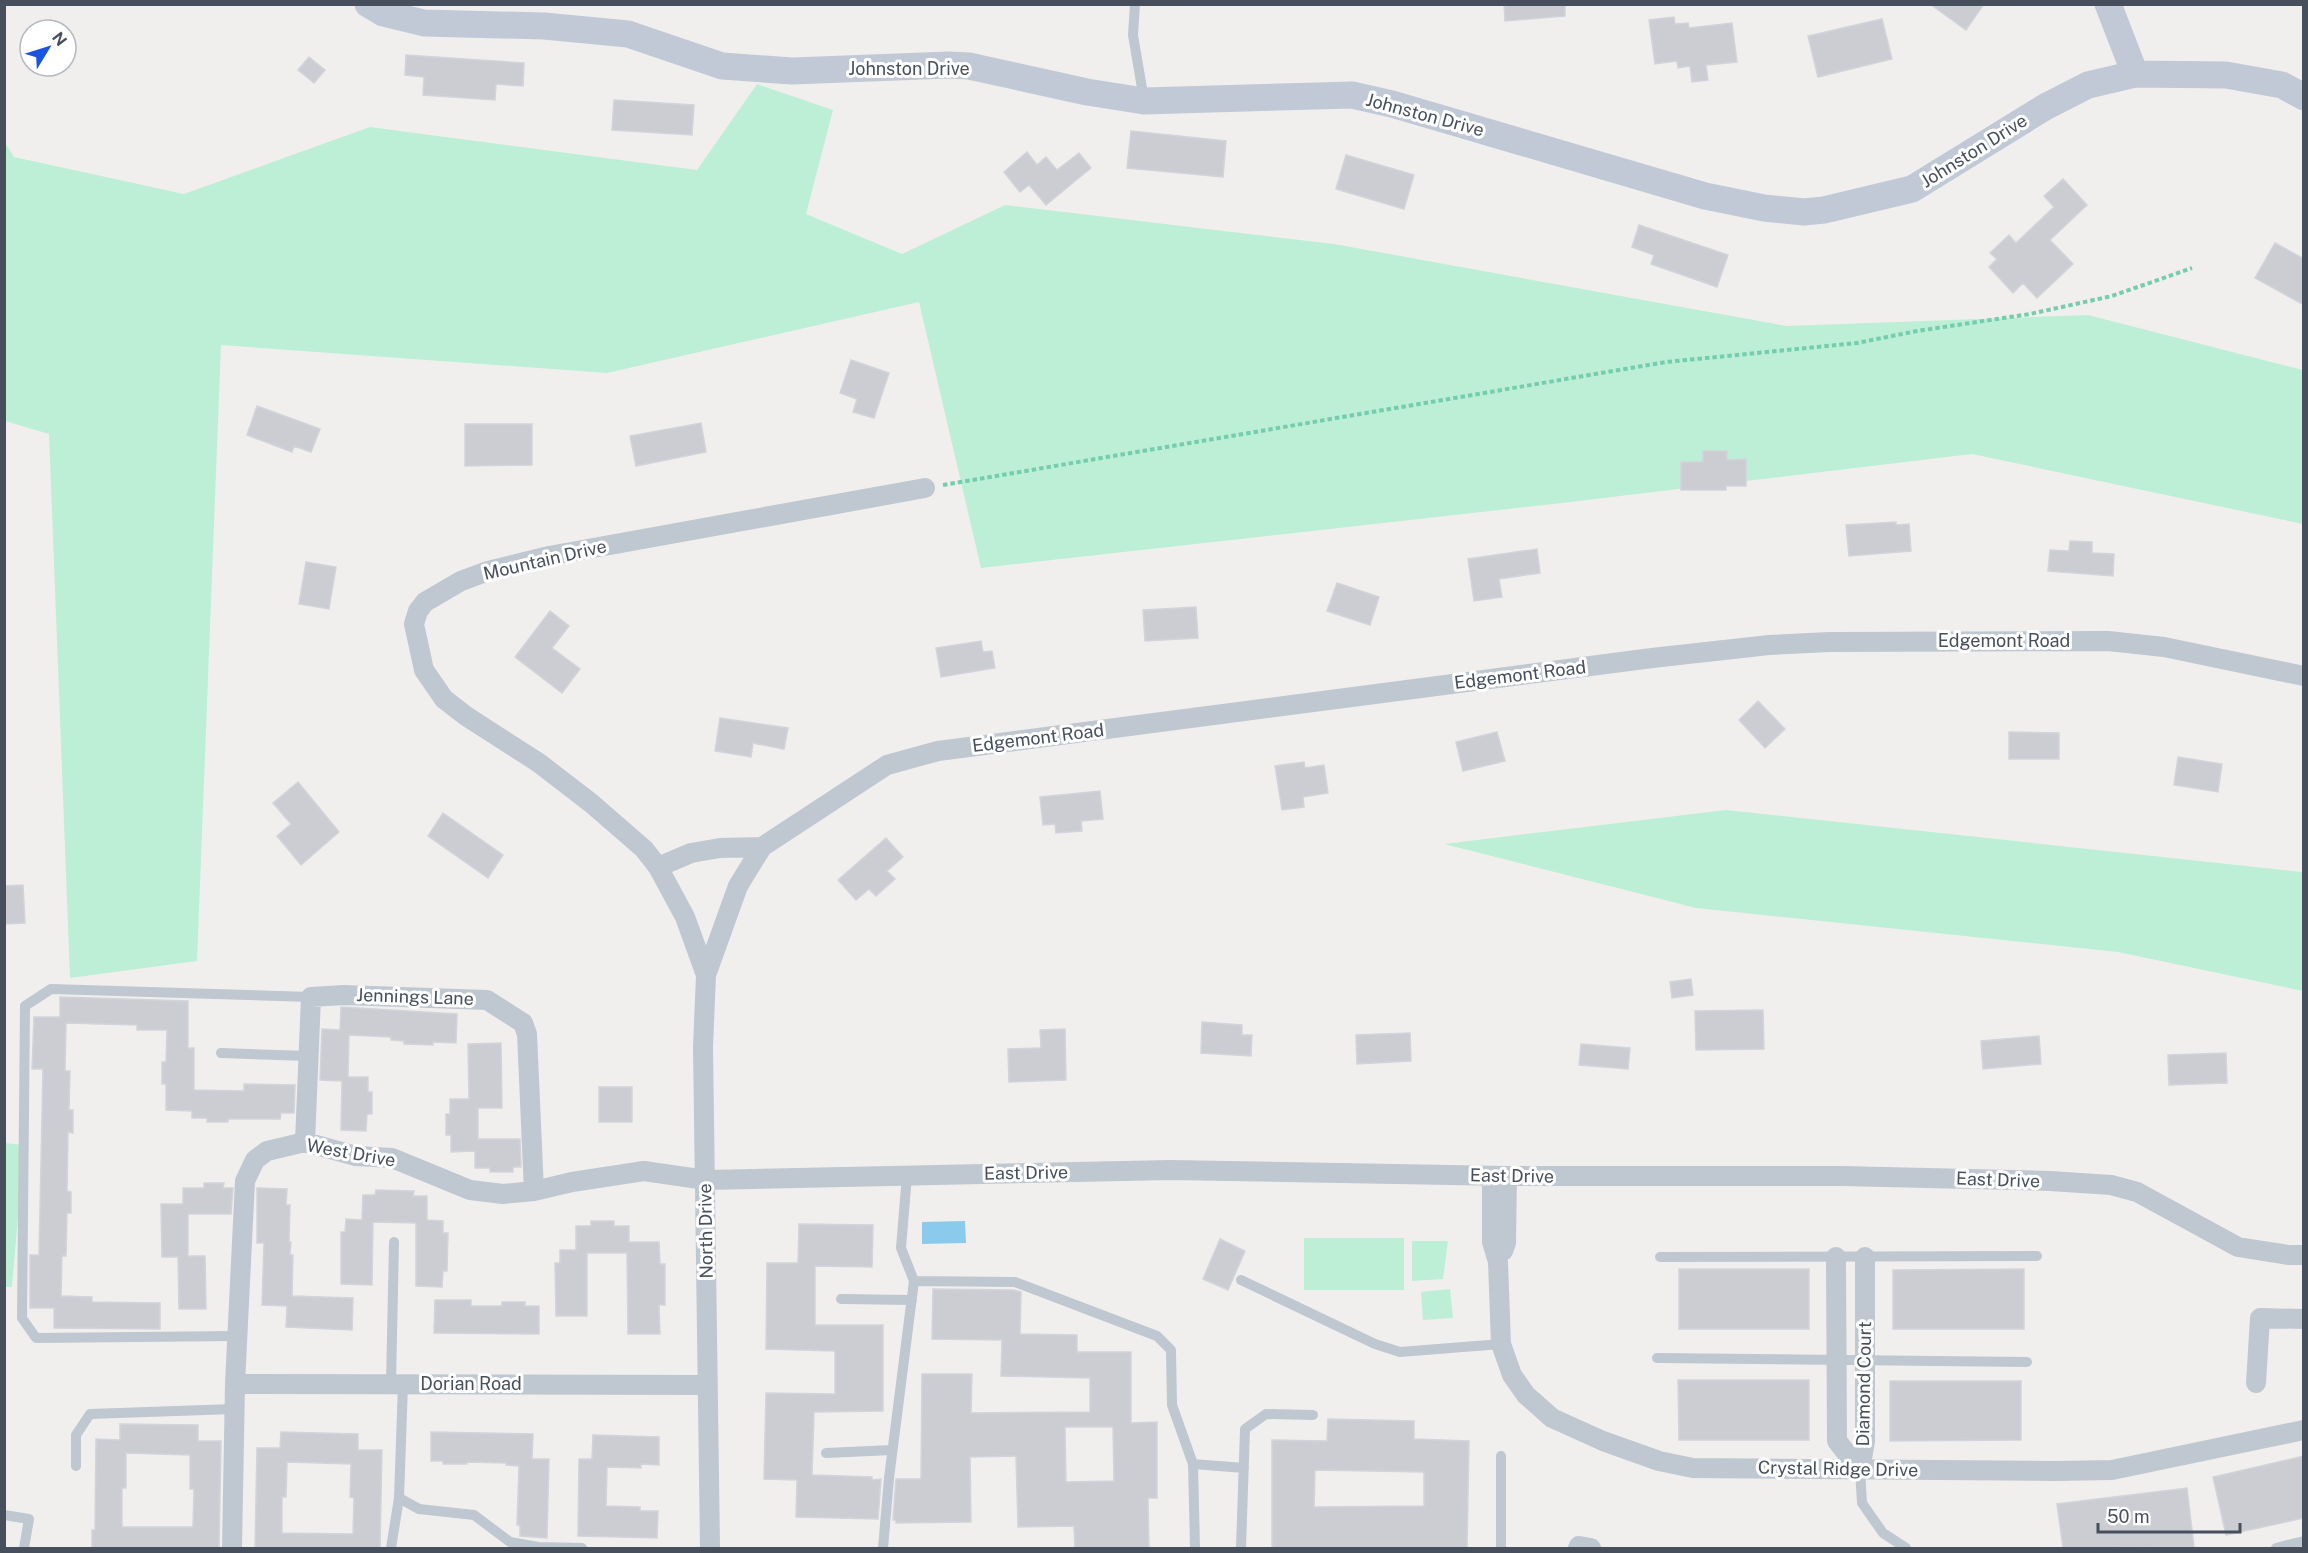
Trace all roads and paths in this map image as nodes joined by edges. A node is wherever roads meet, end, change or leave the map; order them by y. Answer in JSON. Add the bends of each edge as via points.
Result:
{"nodes":[{"id":1,"x":368,"y":4,"type":"edge"},
{"id":2,"x":1135,"y":4,"type":"edge"},
{"id":3,"x":2108,"y":4,"type":"edge"},
{"id":4,"x":2135,"y":74,"type":"junction"},
{"id":5,"x":2304,"y":97,"type":"edge"},
{"id":6,"x":1144,"y":101,"type":"junction"},
{"id":7,"x":2192,"y":268,"type":"dead end"},
{"id":8,"x":924,"y":488,"type":"joint"},
{"id":9,"x":2304,"y":676,"type":"edge"},
{"id":10,"x":762,"y":847,"type":"junction"},
{"id":11,"x":658,"y":867,"type":"junction"},
{"id":12,"x":686,"y":917,"type":"joint"},
{"id":13,"x":706,"y":975,"type":"junction"},
{"id":14,"x":311,"y":997,"type":"junction"},
{"id":15,"x":221,"y":1053,"type":"dead end"},
{"id":16,"x":308,"y":1056,"type":"junction"},
{"id":17,"x":305,"y":1142,"type":"junction"},
{"id":18,"x":907,"y":1175,"type":"junction"},
{"id":19,"x":1499,"y":1176,"type":"junction"},
{"id":20,"x":705,"y":1180,"type":"junction"},
{"id":21,"x":534,"y":1191,"type":"junction"},
{"id":22,"x":394,"y":1242,"type":"dead end"},
{"id":23,"x":2304,"y":1255,"type":"edge"},
{"id":24,"x":2037,"y":1256,"type":"dead end"},
{"id":25,"x":1660,"y":1257,"type":"dead end"},
{"id":26,"x":1836,"y":1257,"type":"junction"},
{"id":27,"x":1865,"y":1257,"type":"junction"},
{"id":28,"x":1241,"y":1280,"type":"dead end"},
{"id":29,"x":914,"y":1281,"type":"junction"},
{"id":30,"x":841,"y":1299,"type":"dead end"},
{"id":31,"x":912,"y":1300,"type":"junction"},
{"id":32,"x":2304,"y":1318,"type":"edge"},
{"id":33,"x":237,"y":1336,"type":"junction"},
{"id":34,"x":1501,"y":1344,"type":"junction"},
{"id":35,"x":1657,"y":1358,"type":"dead end"},
{"id":36,"x":1836,"y":1360,"type":"junction"},
{"id":37,"x":1865,"y":1360,"type":"junction"},
{"id":38,"x":2027,"y":1362,"type":"dead end"},
{"id":39,"x":2256,"y":1383,"type":"dead end"},
{"id":40,"x":235,"y":1384,"type":"junction"},
{"id":41,"x":397,"y":1384,"type":"junction"},
{"id":42,"x":708,"y":1385,"type":"junction"},
{"id":43,"x":234,"y":1409,"type":"junction"},
{"id":44,"x":1313,"y":1415,"type":"dead end"},
{"id":45,"x":2304,"y":1430,"type":"edge"},
{"id":46,"x":892,"y":1450,"type":"junction"},
{"id":47,"x":826,"y":1453,"type":"dead end"},
{"id":48,"x":1501,"y":1456,"type":"dead end"},
{"id":49,"x":1192,"y":1464,"type":"junction"},
{"id":50,"x":76,"y":1466,"type":"dead end"},
{"id":51,"x":1244,"y":1468,"type":"junction"},
{"id":52,"x":1860,"y":1470,"type":"junction"},
{"id":53,"x":399,"y":1498,"type":"junction"},
{"id":54,"x":4,"y":1515,"type":"edge"},
{"id":55,"x":2304,"y":1541,"type":"edge"},
{"id":56,"x":24,"y":1548,"type":"edge"},
{"id":57,"x":232,"y":1548,"type":"edge"},
{"id":58,"x":391,"y":1548,"type":"edge"},
{"id":59,"x":582,"y":1548,"type":"edge"},
{"id":60,"x":710,"y":1548,"type":"edge"},
{"id":61,"x":883,"y":1548,"type":"edge"},
{"id":62,"x":1195,"y":1548,"type":"edge"},
{"id":63,"x":1241,"y":1548,"type":"edge"},
{"id":64,"x":1501,"y":1548,"type":"edge"},
{"id":65,"x":1906,"y":1548,"type":"edge"},
{"id":66,"x":2276,"y":1548,"type":"edge"}],
"edges":[{"from":1,"to":6,"type":"street","name":"Johnston Drive","via":[[383,13],[424,23],[544,26],[628,34],[722,66],[792,70],[969,66]]},
{"from":2,"to":6,"type":"lane","via":[[1133,35]]},
{"from":3,"to":4,"type":"street"},
{"from":4,"to":5,"type":"street","name":"Johnston Drive","via":[[2226,75],[2282,85]]},
{"from":4,"to":6,"type":"street","name":"Johnston Drive","via":[[2088,85],[2044,107],[1912,189],[1804,212],[1705,196],[1352,95]]},
{"from":7,"to":8,"type":"path","via":[[2112,296],[2030,314],[1857,343],[1666,362]]},
{"from":8,"to":11,"type":"street","name":"Mountain Drive","via":[[538,558],[461,581],[418,611],[414,624],[424,670],[444,699],[540,763],[591,803],[644,849]]},
{"from":9,"to":10,"type":"street","name":"Edgemont Road","via":[[2164,647],[2108,641],[1769,645],[938,751],[887,765]]},
{"from":10,"to":11,"type":"street","via":[[690,853]]},
{"from":10,"to":13,"type":"street","name":"Edgemont Road","via":[[738,886]]},
{"from":11,"to":12,"type":"street","name":"Mountain Drive"},
{"from":12,"to":13,"type":"street","name":"North Drive"},
{"from":13,"to":20,"type":"street","name":"North Drive"},
{"from":14,"to":16,"type":"street"},
{"from":14,"to":21,"type":"street","name":"Jennings Lane","via":[[344,994],[487,1000],[523,1023],[528,1034]]},
{"from":14,"to":33,"type":"lane","via":[[51,989],[25,1006],[22,1317],[36,1338]]},
{"from":15,"to":16,"type":"lane"},
{"from":16,"to":17,"type":"street"},
{"from":17,"to":21,"type":"street","name":"West Drive","via":[[356,1156],[392,1158],[470,1190],[503,1194]]},
{"from":17,"to":33,"type":"street","name":"West Drive","via":[[267,1151],[255,1160],[244,1181]]},
{"from":18,"to":19,"type":"street","name":"East Drive","via":[[1170,1170]]},
{"from":18,"to":20,"type":"street","name":"East Drive"},
{"from":18,"to":29,"type":"lane","via":[[901,1248]]},
{"from":19,"to":23,"type":"street","name":"East Drive","via":[[1842,1176],[2110,1185],[2137,1192],[2238,1247]]},
{"from":19,"to":34,"type":"street","name":"Crystal Ridge Drive","via":[[1506,1243],[1498,1262]]},
{"from":20,"to":21,"type":"street","name":"West Drive","via":[[644,1171]]},
{"from":20,"to":42,"type":"street","name":"North Drive"},
{"from":22,"to":41,"type":"lane"},
{"from":24,"to":27,"type":"lane"},
{"from":25,"to":26,"type":"lane"},
{"from":26,"to":27,"type":"lane"},
{"from":26,"to":36,"type":"street","name":"Diamond Court"},
{"from":27,"to":37,"type":"street","name":"Diamond Court"},
{"from":28,"to":34,"type":"lane","via":[[1400,1352]]},
{"from":29,"to":31,"type":"lane"},
{"from":29,"to":49,"type":"lane","via":[[1015,1282],[1157,1336],[1172,1350],[1172,1405]]},
{"from":30,"to":31,"type":"lane"},
{"from":31,"to":46,"type":"lane"},
{"from":32,"to":39,"type":"street","via":[[2260,1318]]},
{"from":33,"to":40,"type":"street","name":"West Drive"},
{"from":34,"to":52,"type":"street","name":"Crystal Ridge Drive","via":[[1512,1375],[1526,1395],[1552,1418],[1659,1461],[1693,1468]]},
{"from":35,"to":36,"type":"lane"},
{"from":36,"to":37,"type":"lane"},
{"from":36,"to":52,"type":"street","name":"Diamond Court","via":[[1837,1441]]},
{"from":37,"to":38,"type":"lane"},
{"from":37,"to":52,"type":"street","name":"Diamond Court","via":[[1865,1441]]},
{"from":40,"to":41,"type":"street","name":"Dorian Road"},
{"from":40,"to":43,"type":"street","name":"West Drive"},
{"from":41,"to":42,"type":"street","name":"Dorian Road"},
{"from":41,"to":53,"type":"lane"},
{"from":42,"to":60,"type":"street","name":"North Drive"},
{"from":43,"to":50,"type":"lane","via":[[90,1414],[76,1435]]},
{"from":43,"to":57,"type":"street","name":"West Drive"},
{"from":44,"to":51,"type":"lane","via":[[1266,1414],[1245,1429]]},
{"from":45,"to":52,"type":"street","name":"Crystal Ridge Drive","via":[[2112,1470]]},
{"from":46,"to":47,"type":"lane"},
{"from":46,"to":61,"type":"lane"},
{"from":48,"to":64,"type":"lane"},
{"from":49,"to":51,"type":"lane"},
{"from":49,"to":62,"type":"lane"},
{"from":51,"to":63,"type":"lane"},
{"from":52,"to":65,"type":"lane","via":[[1862,1503],[1883,1533]]},
{"from":53,"to":58,"type":"lane"},
{"from":53,"to":59,"type":"lane","via":[[419,1509],[474,1515],[510,1542]]},
{"from":54,"to":56,"type":"lane","via":[[29,1519]]},
{"from":55,"to":66,"type":"lane"}]}
